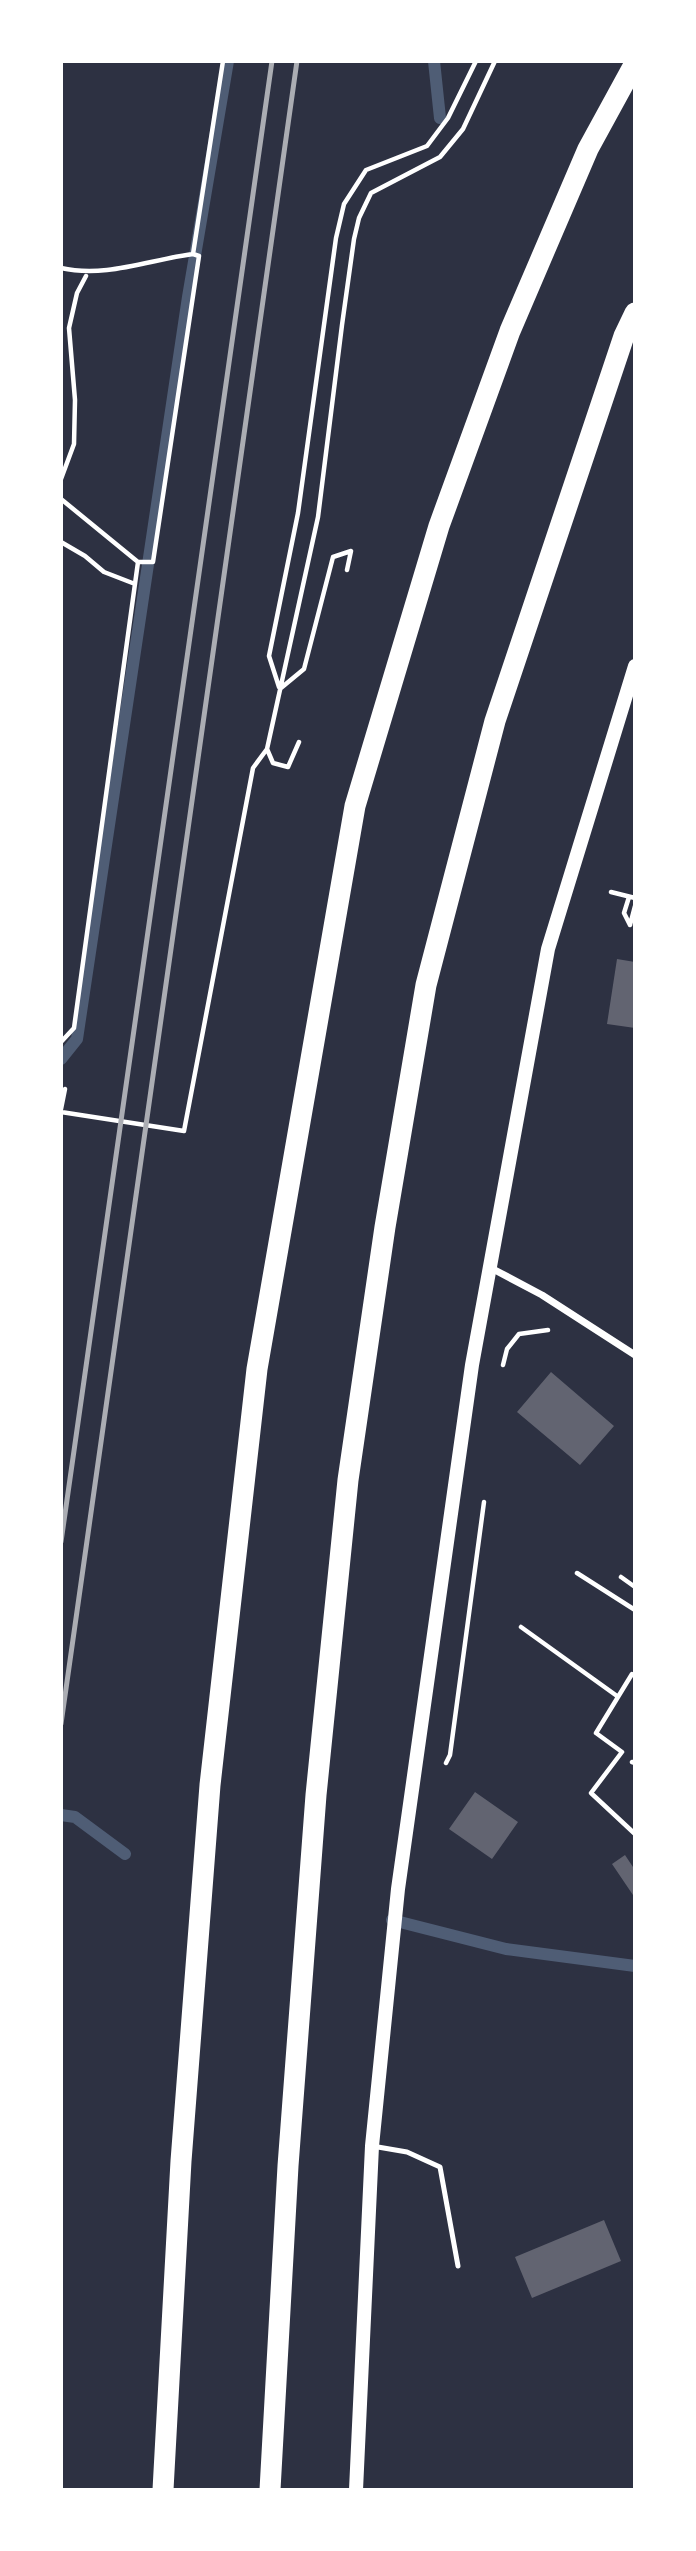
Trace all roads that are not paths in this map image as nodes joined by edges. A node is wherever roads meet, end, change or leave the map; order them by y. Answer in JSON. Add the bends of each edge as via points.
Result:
{"nodes":[{"id":1,"x":635,"y":63,"type":"edge"},
{"id":2,"x":635,"y":313,"type":"edge"},
{"id":3,"x":635,"y":666,"type":"edge"},
{"id":4,"x":491,"y":1268,"type":"junction"},
{"id":5,"x":635,"y":1355,"type":"edge"},
{"id":6,"x":372,"y":2146,"type":"junction"},
{"id":7,"x":458,"y":2266,"type":"dead end"},
{"id":8,"x":163,"y":2490,"type":"edge"},
{"id":9,"x":270,"y":2490,"type":"edge"},
{"id":10,"x":356,"y":2490,"type":"edge"}],
"edges":[{"from":1,"to":8,"type":"highway","via":[[588,149],[510,331],[439,526],[355,806],[257,1370],[211,1772],[181,2161]]},
{"from":2,"to":9,"type":"highway","via":[[495,721],[426,985],[385,1227],[348,1480],[316,1795]]},
{"from":3,"to":4,"type":"main road","via":[[548,949]]},
{"from":4,"to":5,"type":"street"},
{"from":4,"to":6,"type":"main road","via":[[472,1365],[402,1861]]},
{"from":6,"to":7,"type":"lane","via":[[407,2152],[440,2167]]},
{"from":6,"to":10,"type":"main road"}]}
